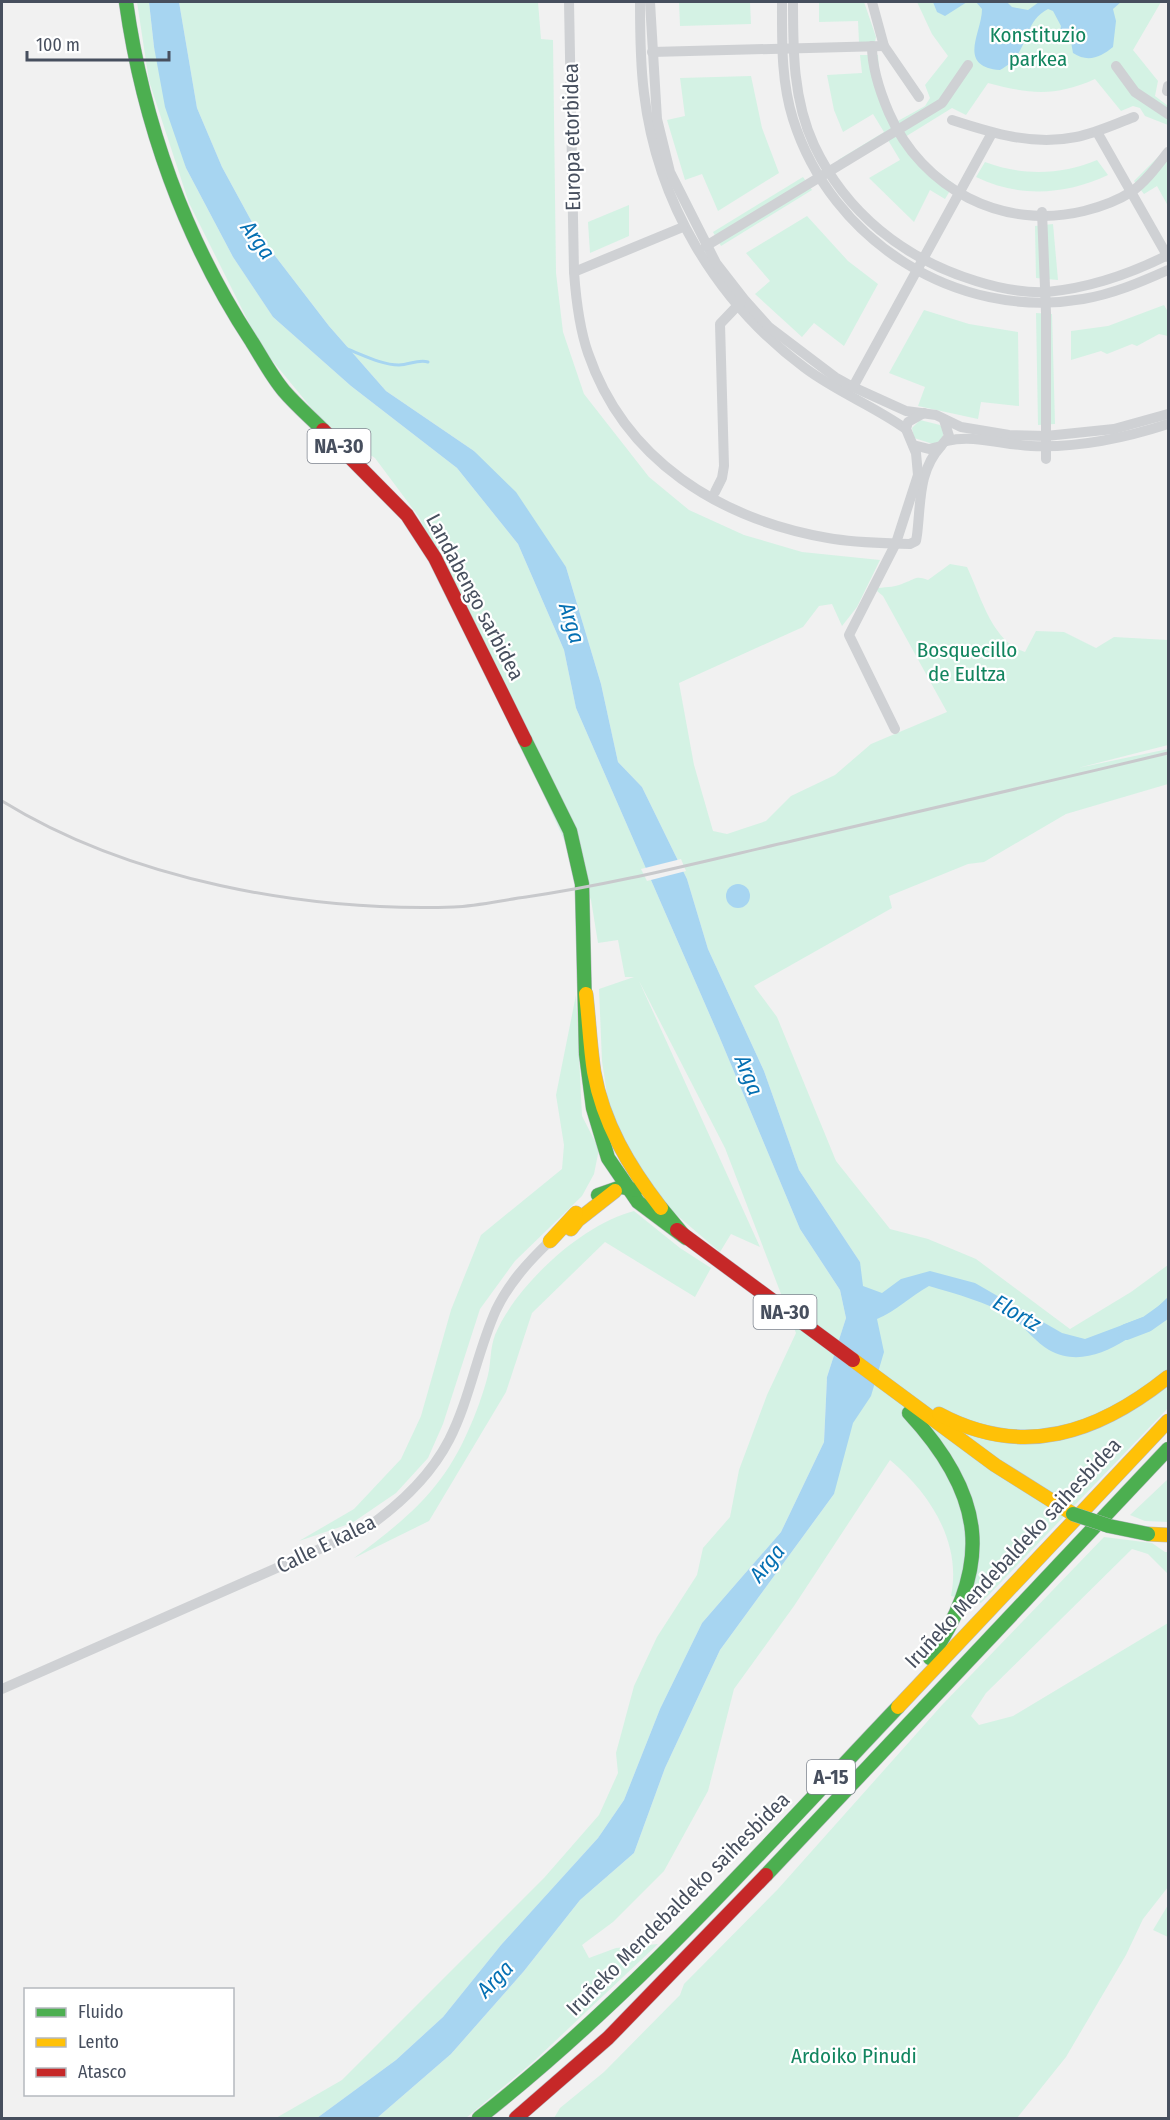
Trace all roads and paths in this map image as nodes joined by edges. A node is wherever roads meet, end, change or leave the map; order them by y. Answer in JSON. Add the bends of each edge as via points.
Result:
{"nodes":[{"id":1,"x":126,"y":2,"type":"edge"},
{"id":2,"x":569,"y":2,"type":"edge"},
{"id":3,"x":640,"y":2,"type":"edge"},
{"id":4,"x":650,"y":2,"type":"edge"},
{"id":5,"x":782,"y":2,"type":"edge"},
{"id":6,"x":793,"y":2,"type":"edge"},
{"id":7,"x":872,"y":2,"type":"edge"},
{"id":8,"x":872,"y":46,"type":"junction"},
{"id":9,"x":884,"y":46,"type":"junction"},
{"id":10,"x":788,"y":49,"type":"junction"},
{"id":11,"x":652,"y":52,"type":"junction"},
{"id":12,"x":968,"y":65,"type":"dead end"},
{"id":13,"x":1116,"y":66,"type":"dead end"},
{"id":14,"x":919,"y":97,"type":"dead end"},
{"id":15,"x":1168,"y":114,"type":"edge"},
{"id":16,"x":1134,"y":117,"type":"dead end"},
{"id":17,"x":952,"y":120,"type":"dead end"},
{"id":18,"x":897,"y":131,"type":"junction"},
{"id":19,"x":1097,"y":132,"type":"junction"},
{"id":20,"x":992,"y":133,"type":"junction"},
{"id":21,"x":1168,"y":152,"type":"edge"},
{"id":22,"x":825,"y":176,"type":"junction"},
{"id":23,"x":1130,"y":193,"type":"junction"},
{"id":24,"x":959,"y":195,"type":"junction"},
{"id":25,"x":688,"y":208,"type":"junction"},
{"id":26,"x":1042,"y":214,"type":"junction"},
{"id":27,"x":678,"y":215,"type":"junction"},
{"id":28,"x":685,"y":231,"type":"junction"},
{"id":29,"x":699,"y":231,"type":"junction"},
{"id":30,"x":706,"y":246,"type":"junction"},
{"id":31,"x":1168,"y":256,"type":"edge"},
{"id":32,"x":922,"y":261,"type":"junction"},
{"id":33,"x":1168,"y":270,"type":"edge"},
{"id":34,"x":574,"y":272,"type":"junction"},
{"id":35,"x":916,"y":272,"type":"junction"},
{"id":36,"x":1046,"y":297,"type":"junction"},
{"id":37,"x":740,"y":302,"type":"junction"},
{"id":38,"x":853,"y":387,"type":"junction"},
{"id":39,"x":924,"y":413,"type":"junction"},
{"id":40,"x":1168,"y":414,"type":"edge"},
{"id":41,"x":944,"y":420,"type":"junction"},
{"id":42,"x":1168,"y":424,"type":"edge"},
{"id":43,"x":906,"y":429,"type":"junction"},
{"id":44,"x":1046,"y":441,"type":"junction"},
{"id":45,"x":944,"y":444,"type":"junction"},
{"id":46,"x":913,"y":445,"type":"junction"},
{"id":47,"x":1046,"y":459,"type":"dead end"},
{"id":48,"x":715,"y":492,"type":"dead end"},
{"id":49,"x":896,"y":543,"type":"junction"},
{"id":50,"x":895,"y":729,"type":"dead end"},
{"id":51,"x":586,"y":994,"type":"junction"},
{"id":52,"x":605,"y":1113,"type":"junction"},
{"id":53,"x":608,"y":1155,"type":"junction"},
{"id":54,"x":622,"y":1184,"type":"junction"},
{"id":55,"x":598,"y":1195,"type":"junction"},
{"id":56,"x":642,"y":1207,"type":"junction"},
{"id":57,"x":572,"y":1229,"type":"junction"},
{"id":58,"x":686,"y":1238,"type":"junction"},
{"id":59,"x":550,"y":1241,"type":"junction"},
{"id":60,"x":1168,"y":1377,"type":"edge"},
{"id":61,"x":923,"y":1413,"type":"junction"},
{"id":62,"x":1168,"y":1421,"type":"edge"},
{"id":63,"x":1168,"y":1449,"type":"edge"},
{"id":64,"x":1168,"y":1465,"type":"edge"},
{"id":65,"x":1119,"y":1500,"type":"junction"},
{"id":66,"x":1168,"y":1535,"type":"edge"},
{"id":67,"x":2,"y":1689,"type":"edge"},
{"id":68,"x":820,"y":1790,"type":"junction"},
{"id":69,"x":479,"y":2118,"type":"edge"},
{"id":70,"x":516,"y":2118,"type":"edge"}],
"edges":[{"from":1,"to":51,"type":"highway","name":"Landabengo sarbidea","number":"NA-30","via":[[134,60],[168,174],[201,256],[229,308],[284,390],[406,515],[435,558],[570,831],[583,898]]},
{"from":2,"to":34,"type":"street","name":"Europa etorbidea"},
{"from":3,"to":27,"type":"street","via":[[644,94],[661,171]]},
{"from":4,"to":11,"type":"street"},
{"from":5,"to":10,"type":"street"},
{"from":6,"to":10,"type":"street"},
{"from":7,"to":9,"type":"street"},
{"from":8,"to":9,"type":"street"},
{"from":8,"to":10,"type":"street"},
{"from":8,"to":18,"type":"street","via":[[874,70]]},
{"from":9,"to":14,"type":"street"},
{"from":10,"to":11,"type":"street"},
{"from":10,"to":22,"type":"street","via":[[803,116]]},
{"from":11,"to":25,"type":"street","via":[[662,147]]},
{"from":12,"to":18,"type":"street","via":[[945,100]]},
{"from":13,"to":15,"type":"street","via":[[1136,92]]},
{"from":16,"to":19,"type":"street"},
{"from":17,"to":20,"type":"street"},
{"from":18,"to":22,"type":"street"},
{"from":18,"to":24,"type":"street","via":[[922,162]]},
{"from":19,"to":20,"type":"street","via":[[1048,140]]},
{"from":19,"to":23,"type":"street"},
{"from":20,"to":24,"type":"street"},
{"from":21,"to":23,"type":"street"},
{"from":22,"to":30,"type":"street"},
{"from":22,"to":32,"type":"street","via":[[886,237]]},
{"from":22,"to":35,"type":"street","via":[[862,232]]},
{"from":23,"to":26,"type":"street","via":[[1072,214]]},
{"from":23,"to":31,"type":"street"},
{"from":24,"to":26,"type":"street","via":[[994,210]]},
{"from":24,"to":32,"type":"street"},
{"from":25,"to":27,"type":"street"},
{"from":25,"to":29,"type":"street"},
{"from":26,"to":36,"type":"street"},
{"from":27,"to":28,"type":"street"},
{"from":28,"to":29,"type":"street","via":[[696,236]]},
{"from":28,"to":34,"type":"street"},
{"from":28,"to":37,"type":"street"},
{"from":29,"to":30,"type":"street"},
{"from":30,"to":37,"type":"street"},
{"from":31,"to":36,"type":"street","via":[[1130,273]]},
{"from":32,"to":35,"type":"street"},
{"from":32,"to":36,"type":"street","via":[[991,286]]},
{"from":33,"to":36,"type":"street","via":[[1103,294]]},
{"from":34,"to":49,"type":"street","name":"Europa etorbidea","via":[[578,314],[604,392],[654,457],[711,499],[783,529],[830,538]]},
{"from":35,"to":36,"type":"street","via":[[987,296]]},
{"from":35,"to":38,"type":"street"},
{"from":36,"to":44,"type":"street"},
{"from":37,"to":38,"type":"street"},
{"from":37,"to":43,"type":"street","via":[[804,367]]},
{"from":37,"to":48,"type":"street","via":[[720,324],[724,466]]},
{"from":38,"to":39,"type":"street","via":[[906,411]]},
{"from":39,"to":41,"type":"street"},
{"from":39,"to":43,"type":"street","via":[[908,422]]},
{"from":40,"to":44,"type":"street"},
{"from":41,"to":44,"type":"street","via":[[975,430]]},
{"from":41,"to":45,"type":"street","via":[[948,426]]},
{"from":42,"to":44,"type":"street","via":[[1121,437]]},
{"from":43,"to":46,"type":"street"},
{"from":44,"to":45,"type":"street","via":[[965,439]]},
{"from":44,"to":47,"type":"street"},
{"from":45,"to":46,"type":"street","via":[[929,449]]},
{"from":45,"to":49,"type":"street","via":[[923,475],[915,542]]},
{"from":46,"to":49,"type":"street","via":[[918,475]]},
{"from":49,"to":50,"type":"street","via":[[849,635]]},
{"from":51,"to":52,"type":"highway","via":[[594,1066]]},
{"from":51,"to":53,"type":"highway","via":[[588,1092]]},
{"from":52,"to":54,"type":"highway","via":[[604,1125],[619,1158]]},
{"from":52,"to":58,"type":"highway","via":[[628,1165]]},
{"from":53,"to":54,"type":"highway"},
{"from":53,"to":55,"type":"highway","via":[[607,1174]]},
{"from":54,"to":55,"type":"highway"},
{"from":54,"to":56,"type":"highway"},
{"from":54,"to":57,"type":"highway"},
{"from":54,"to":58,"type":"highway","via":[[642,1193]]},
{"from":55,"to":59,"type":"highway","via":[[565,1222]]},
{"from":56,"to":57,"type":"highway","via":[[615,1203]]},
{"from":56,"to":58,"type":"highway","via":[[662,1225]]},
{"from":57,"to":59,"type":"highway"},
{"from":58,"to":61,"type":"highway","number":"NA-30"},
{"from":59,"to":67,"type":"street","name":"Calle E kalea","via":[[525,1265],[496,1309],[449,1441],[394,1508],[365,1529]]},
{"from":60,"to":61,"type":"highway","via":[[1116,1416],[1078,1432],[1056,1436],[1017,1438]]},
{"from":61,"to":66,"type":"highway","bridge":true,"via":[[1036,1493],[1073,1514],[1109,1526]]},
{"from":61,"to":68,"type":"highway","via":[[969,1504],[974,1559],[969,1581],[956,1621],[939,1646]]},
{"from":62,"to":68,"type":"highway","name":"Iruñeko Mendebaldeko saihesbidea","number":"A-15"},
{"from":63,"to":65,"type":"highway","name":"Iruñeko Mendebaldeko saihesbidea","number":"A-15"},
{"from":64,"to":65,"type":"highway","via":[[1142,1488]]},
{"from":65,"to":70,"type":"highway","name":"Iruñeko Mendebaldeko saihesbidea","number":"A-15","via":[[728,1916],[608,2038]]},
{"from":68,"to":69,"type":"highway","name":"Iruñeko Mendebaldeko saihesbidea","number":"A-15","via":[[661,1957],[540,2070]]}]}
